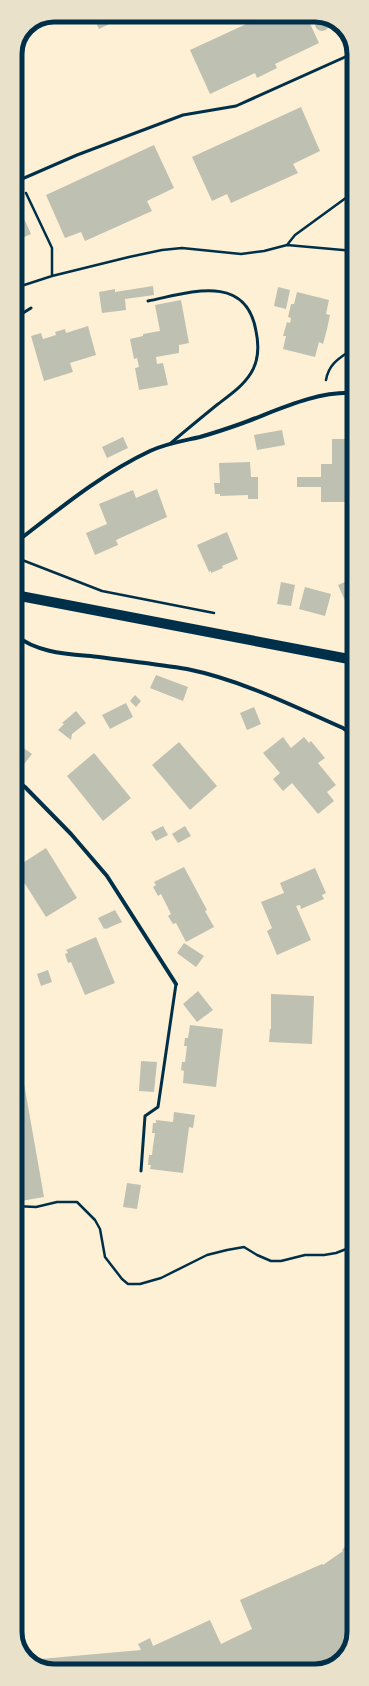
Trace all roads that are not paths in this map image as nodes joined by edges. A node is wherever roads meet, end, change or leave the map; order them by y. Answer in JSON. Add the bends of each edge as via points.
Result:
{"nodes":[{"id":1,"x":347,"y":56,"type":"edge"},
{"id":2,"x":22,"y":180,"type":"edge"},
{"id":3,"x":148,"y":301,"type":"dead end"},
{"id":4,"x":32,"y":308,"type":"dead end"},
{"id":5,"x":22,"y":314,"type":"edge"},
{"id":6,"x":347,"y":393,"type":"edge"},
{"id":7,"x":170,"y":443,"type":"junction"},
{"id":8,"x":22,"y":538,"type":"edge"},
{"id":9,"x":22,"y":596,"type":"edge"},
{"id":10,"x":22,"y":639,"type":"edge"},
{"id":11,"x":347,"y":659,"type":"edge"},
{"id":12,"x":347,"y":731,"type":"edge"},
{"id":13,"x":22,"y":785,"type":"edge"},
{"id":14,"x":176,"y":984,"type":"joint"},
{"id":15,"x":141,"y":1171,"type":"dead end"}],
"edges":[{"from":1,"to":2,"type":"lane","via":[[236,106],[183,115],[77,155]]},
{"from":3,"to":7,"type":"lane","via":[[197,291],[228,292],[239,299],[248,311],[255,325],[258,344],[252,372],[242,385]]},
{"from":4,"to":5,"type":"lane"},
{"from":6,"to":7,"type":"street","via":[[325,395],[298,402],[200,437]]},
{"from":7,"to":8,"type":"street","via":[[150,451],[82,492]]},
{"from":9,"to":11,"type":"main road"},
{"from":10,"to":12,"type":"street","via":[[34,647],[55,652],[188,670],[236,684]]},
{"from":13,"to":14,"type":"street","via":[[71,834],[107,876]]},
{"from":14,"to":15,"type":"lane","via":[[158,1107],[145,1116]]}]}
